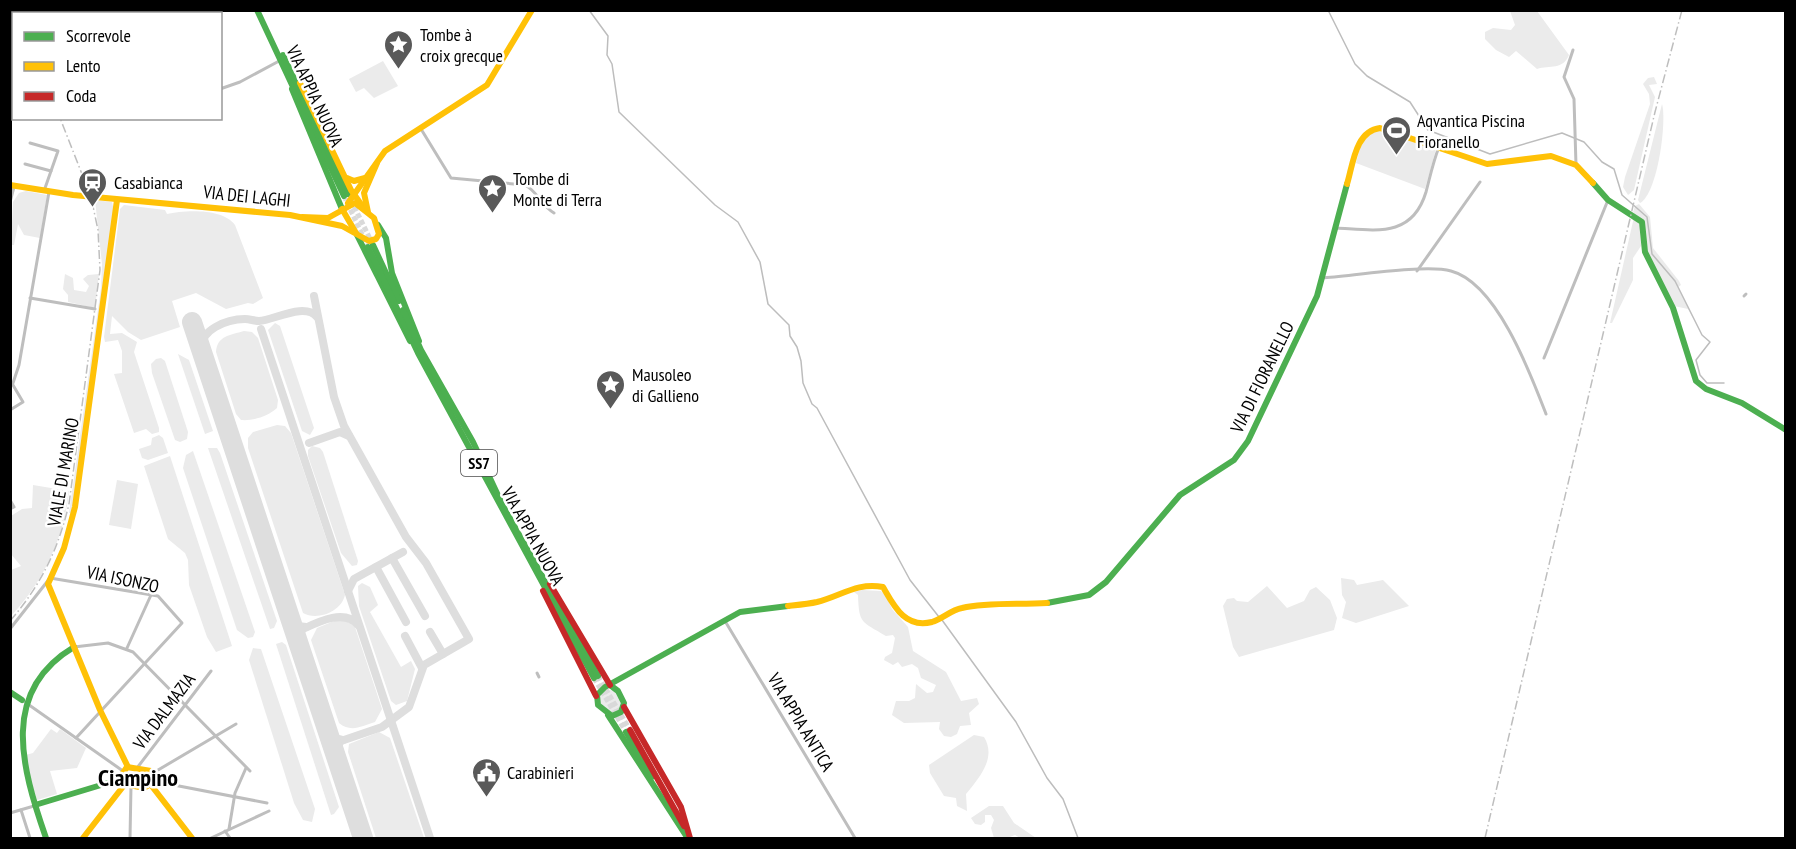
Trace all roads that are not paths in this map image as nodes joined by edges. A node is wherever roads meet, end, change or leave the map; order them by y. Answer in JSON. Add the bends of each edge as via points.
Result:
{"nodes":[{"id":1,"x":259,"y":10,"type":"edge"},
{"id":2,"x":532,"y":10,"type":"edge"},
{"id":3,"x":1573,"y":50,"type":"dead end"},
{"id":4,"x":282,"y":60,"type":"junction"},
{"id":5,"x":290,"y":73,"type":"junction"},
{"id":6,"x":222,"y":88,"type":"edge"},
{"id":7,"x":421,"y":129,"type":"junction"},
{"id":8,"x":30,"y":143,"type":"dead end"},
{"id":9,"x":1439,"y":147,"type":"junction"},
{"id":10,"x":379,"y":158,"type":"junction"},
{"id":11,"x":25,"y":164,"type":"dead end"},
{"id":12,"x":1576,"y":165,"type":"junction"},
{"id":13,"x":339,"y":166,"type":"junction"},
{"id":14,"x":51,"y":171,"type":"junction"},
{"id":15,"x":365,"y":178,"type":"junction"},
{"id":16,"x":1480,"y":182,"type":"dead end"},
{"id":17,"x":11,"y":186,"type":"edge"},
{"id":18,"x":30,"y":189,"type":"junction"},
{"id":19,"x":46,"y":191,"type":"junction"},
{"id":20,"x":14,"y":193,"type":"junction"},
{"id":21,"x":349,"y":194,"type":"junction"},
{"id":22,"x":117,"y":200,"type":"junction"},
{"id":23,"x":1608,"y":200,"type":"junction"},
{"id":24,"x":10,"y":202,"type":"edge"},
{"id":25,"x":344,"y":207,"type":"junction"},
{"id":26,"x":365,"y":209,"type":"junction"},
{"id":27,"x":554,"y":213,"type":"dead end"},
{"id":28,"x":302,"y":217,"type":"junction"},
{"id":29,"x":378,"y":225,"type":"junction"},
{"id":30,"x":1335,"y":228,"type":"junction"},
{"id":31,"x":357,"y":235,"type":"junction"},
{"id":32,"x":370,"y":246,"type":"tunnel mouth"},
{"id":33,"x":1418,"y":271,"type":"junction"},
{"id":34,"x":1322,"y":278,"type":"junction"},
{"id":35,"x":30,"y":298,"type":"junction"},
{"id":36,"x":95,"y":309,"type":"dead end"},
{"id":37,"x":420,"y":352,"type":"junction"},
{"id":38,"x":1544,"y":358,"type":"dead end"},
{"id":39,"x":12,"y":382,"type":"edge"},
{"id":40,"x":10,"y":410,"type":"edge"},
{"id":41,"x":1546,"y":414,"type":"dead end"},
{"id":42,"x":1785,"y":430,"type":"edge"},
{"id":43,"x":10,"y":500,"type":"edge"},
{"id":44,"x":12,"y":508,"type":"edge"},
{"id":45,"x":541,"y":577,"type":"junction"},
{"id":46,"x":50,"y":578,"type":"junction"},
{"id":47,"x":151,"y":595,"type":"junction"},
{"id":48,"x":724,"y":620,"type":"junction"},
{"id":49,"x":10,"y":628,"type":"edge"},
{"id":50,"x":74,"y":647,"type":"junction"},
{"id":51,"x":127,"y":648,"type":"junction"},
{"id":52,"x":145,"y":661,"type":"junction"},
{"id":53,"x":211,"y":670,"type":"dead end"},
{"id":54,"x":537,"y":673,"type":"dead end"},
{"id":55,"x":539,"y":677,"type":"dead end"},
{"id":56,"x":596,"y":677,"type":"tunnel mouth"},
{"id":57,"x":620,"y":679,"type":"junction"},
{"id":58,"x":610,"y":685,"type":"junction"},
{"id":59,"x":618,"y":691,"type":"junction"},
{"id":60,"x":10,"y":692,"type":"edge"},
{"id":61,"x":596,"y":696,"type":"junction"},
{"id":62,"x":22,"y":700,"type":"junction"},
{"id":63,"x":186,"y":704,"type":"junction"},
{"id":64,"x":624,"y":707,"type":"junction"},
{"id":65,"x":100,"y":710,"type":"junction"},
{"id":66,"x":608,"y":715,"type":"junction"},
{"id":67,"x":236,"y":724,"type":"dead end"},
{"id":68,"x":628,"y":731,"type":"tunnel mouth"},
{"id":69,"x":216,"y":736,"type":"junction"},
{"id":70,"x":76,"y":738,"type":"junction"},
{"id":71,"x":137,"y":768,"type":"junction"},
{"id":72,"x":247,"y":768,"type":"junction"},
{"id":73,"x":125,"y":769,"type":"junction"},
{"id":74,"x":250,"y":771,"type":"dead end"},
{"id":75,"x":152,"y":780,"type":"junction"},
{"id":76,"x":126,"y":783,"type":"junction"},
{"id":77,"x":234,"y":796,"type":"junction"},
{"id":78,"x":267,"y":802,"type":"dead end"},
{"id":79,"x":35,"y":805,"type":"junction"},
{"id":80,"x":21,"y":810,"type":"junction"},
{"id":81,"x":269,"y":811,"type":"dead end"},
{"id":82,"x":10,"y":813,"type":"edge"},
{"id":83,"x":227,"y":830,"type":"junction"},
{"id":84,"x":30,"y":838,"type":"edge"},
{"id":85,"x":46,"y":838,"type":"edge"},
{"id":86,"x":83,"y":838,"type":"edge"},
{"id":87,"x":130,"y":838,"type":"edge"},
{"id":88,"x":192,"y":838,"type":"edge"},
{"id":89,"x":212,"y":838,"type":"edge"},
{"id":90,"x":230,"y":838,"type":"edge"},
{"id":91,"x":689,"y":838,"type":"edge"},
{"id":92,"x":855,"y":838,"type":"edge"}],
"edges":[{"from":1,"to":4,"type":"street","name":"VIA APPIA NUOVA"},
{"from":1,"to":5,"type":"street","name":"VIA APPIA NUOVA"},
{"from":2,"to":7,"type":"street","via":[[487,85]]},
{"from":3,"to":12,"type":"street","via":[[1564,77],[1574,99]]},
{"from":4,"to":5,"type":"street","name":"VIA APPIA NUOVA"},
{"from":4,"to":6,"type":"street"},
{"from":5,"to":13,"type":"street","via":[[308,95]]},
{"from":5,"to":21,"type":"street","name":"VIA APPIA NUOVA"},
{"from":5,"to":25,"type":"street","via":[[294,96]]},
{"from":7,"to":10,"type":"street","via":[[395,143]]},
{"from":7,"to":27,"type":"street","via":[[451,178],[525,184]]},
{"from":8,"to":14,"type":"street","via":[[58,151]]},
{"from":9,"to":12,"type":"street","name":"VIA DI FIORANELLO","via":[[1487,164],[1551,156]]},
{"from":9,"to":30,"type":"street","via":[[1424,199],[1408,221],[1382,231]]},
{"from":9,"to":30,"type":"street","name":"VIA DI FIORANELLO","via":[[1382,128],[1364,135]]},
{"from":10,"to":15,"type":"street"},
{"from":10,"to":26,"type":"street","via":[[364,193]]},
{"from":11,"to":14,"type":"street"},
{"from":12,"to":23,"type":"street"},
{"from":13,"to":15,"type":"street","via":[[350,180]]},
{"from":13,"to":21,"type":"street"},
{"from":14,"to":19,"type":"street"},
{"from":15,"to":21,"type":"street"},
{"from":16,"to":33,"type":"street"},
{"from":17,"to":18,"type":"street","name":"VIA DEI LAGHI"},
{"from":17,"to":20,"type":"street"},
{"from":18,"to":19,"type":"street","name":"VIA DEI LAGHI"},
{"from":18,"to":20,"type":"street"},
{"from":19,"to":22,"type":"street","name":"VIA DEI LAGHI"},
{"from":19,"to":35,"type":"street"},
{"from":20,"to":24,"type":"street"},
{"from":21,"to":25,"type":"street"},
{"from":21,"to":26,"type":"street"},
{"from":22,"to":28,"type":"street","name":"VIA DEI LAGHI"},
{"from":22,"to":46,"type":"street","name":"VIALE DI MARINO","via":[[75,507],[64,548]]},
{"from":23,"to":38,"type":"street"},
{"from":23,"to":42,"type":"street","via":[[1642,222],[1645,250],[1673,308],[1694,380]]},
{"from":25,"to":26,"type":"street","via":[[354,203]]},
{"from":25,"to":28,"type":"street","name":"VIA DEI LAGHI","via":[[328,218]]},
{"from":25,"to":31,"type":"street"},
{"from":26,"to":29,"type":"street"},
{"from":28,"to":31,"type":"street","name":"VIA DEI LAGHI","via":[[341,226]]},
{"from":29,"to":31,"type":"street","via":[[379,235],[374,241]]},
{"from":29,"to":37,"type":"street","via":[[386,236],[392,273],[415,324]]},
{"from":30,"to":34,"type":"street","name":"VIA DI FIORANELLO"},
{"from":31,"to":37,"type":"street","via":[[400,326]]},
{"from":32,"to":37,"type":"street","name":"VIA APPIA NUOVA","number":"SS7"},
{"from":33,"to":34,"type":"street"},
{"from":33,"to":41,"type":"street","via":[[1453,271],[1484,296],[1516,342]]},
{"from":34,"to":48,"type":"street","name":"VIA DI FIORANELLO","via":[[1314,304],[1242,451],[1180,495],[1100,588],[1074,600],[961,608],[932,622],[919,623],[908,620],[895,608],[887,591],[872,585],[854,587],[817,602],[747,610]]},
{"from":35,"to":36,"type":"street"},
{"from":35,"to":39,"type":"street"},
{"from":37,"to":45,"type":"street","name":"VIA APPIA NUOVA","number":"SS7","via":[[518,542]]},
{"from":39,"to":40,"type":"street","via":[[23,402]]},
{"from":43,"to":44,"type":"street"},
{"from":45,"to":56,"type":"street","name":"VIA APPIA NUOVA","number":"SS7"},
{"from":45,"to":58,"type":"street","via":[[559,595]]},
{"from":45,"to":61,"type":"street","via":[[547,600]]},
{"from":46,"to":47,"type":"street","name":"VIA ISONZO"},
{"from":46,"to":49,"type":"street"},
{"from":46,"to":50,"type":"street","via":[[50,591]]},
{"from":47,"to":51,"type":"street"},
{"from":47,"to":52,"type":"street","name":"VIA ISONZO","via":[[161,598],[182,622]]},
{"from":48,"to":57,"type":"street","name":"VIA DI FIORANELLO"},
{"from":48,"to":92,"type":"street","name":"VIA APPIA ANTICA"},
{"from":50,"to":51,"type":"street","via":[[103,643]]},
{"from":50,"to":62,"type":"street","via":[[45,663]]},
{"from":50,"to":65,"type":"street"},
{"from":51,"to":52,"type":"street"},
{"from":52,"to":63,"type":"street"},
{"from":52,"to":65,"type":"street"},
{"from":53,"to":63,"type":"street","name":"VIA DALMAZIA"},
{"from":54,"to":55,"type":"street"},
{"from":57,"to":58,"type":"street","name":"VIA DI FIORANELLO"},
{"from":57,"to":59,"type":"street"},
{"from":58,"to":59,"type":"street"},
{"from":58,"to":61,"type":"street","via":[[601,688]]},
{"from":59,"to":64,"type":"street"},
{"from":60,"to":62,"type":"street"},
{"from":61,"to":66,"type":"street"},
{"from":62,"to":70,"type":"street"},
{"from":62,"to":79,"type":"street","via":[[15,728],[16,743]]},
{"from":63,"to":69,"type":"street"},
{"from":63,"to":71,"type":"street","name":"VIA DALMAZIA"},
{"from":64,"to":66,"type":"street","via":[[618,715]]},
{"from":64,"to":91,"type":"street","via":[[681,807]]},
{"from":65,"to":70,"type":"street"},
{"from":65,"to":73,"type":"street"},
{"from":66,"to":91,"type":"street"},
{"from":67,"to":69,"type":"street"},
{"from":68,"to":91,"type":"street"},
{"from":69,"to":72,"type":"street"},
{"from":69,"to":75,"type":"street"},
{"from":70,"to":73,"type":"street"},
{"from":71,"to":73,"type":"street"},
{"from":71,"to":75,"type":"street"},
{"from":72,"to":74,"type":"street"},
{"from":72,"to":77,"type":"street"},
{"from":73,"to":76,"type":"street"},
{"from":75,"to":76,"type":"street","via":[[145,788]]},
{"from":75,"to":77,"type":"street"},
{"from":75,"to":88,"type":"street"},
{"from":76,"to":79,"type":"street"},
{"from":76,"to":86,"type":"street"},
{"from":76,"to":87,"type":"street"},
{"from":77,"to":78,"type":"street"},
{"from":77,"to":83,"type":"street"},
{"from":79,"to":80,"type":"street"},
{"from":79,"to":85,"type":"street"},
{"from":80,"to":82,"type":"street"},
{"from":80,"to":84,"type":"street"},
{"from":81,"to":83,"type":"street"},
{"from":83,"to":89,"type":"street"},
{"from":83,"to":90,"type":"street"}]}
